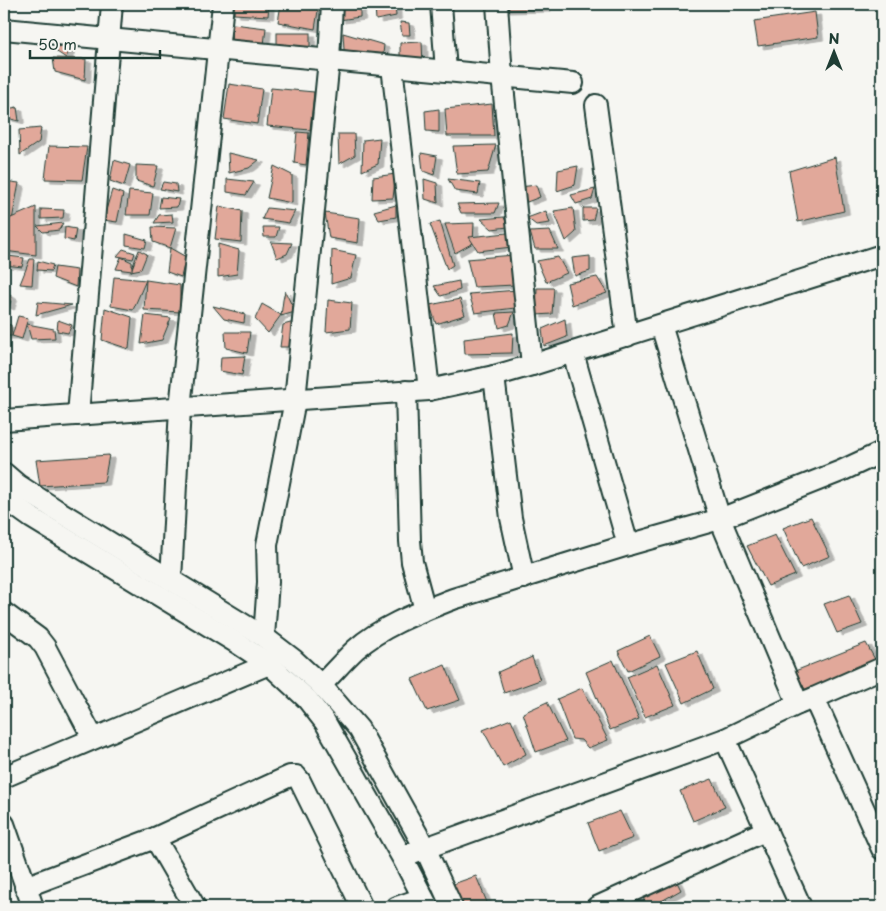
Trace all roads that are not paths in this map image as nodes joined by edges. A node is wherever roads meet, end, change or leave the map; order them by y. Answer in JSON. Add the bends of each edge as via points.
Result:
{"nodes":[{"id":1,"x":112,"y":4,"type":"edge"},
{"id":2,"x":223,"y":4,"type":"edge"},
{"id":3,"x":332,"y":4,"type":"edge"},
{"id":4,"x":441,"y":4,"type":"edge"},
{"id":5,"x":497,"y":4,"type":"edge"},
{"id":6,"x":4,"y":29,"type":"edge"},
{"id":7,"x":109,"y":39,"type":"junction"},
{"id":8,"x":219,"y":50,"type":"junction"},
{"id":9,"x":329,"y":60,"type":"junction"},
{"id":10,"x":392,"y":66,"type":"junction"},
{"id":11,"x":446,"y":71,"type":"junction"},
{"id":12,"x":502,"y":76,"type":"junction"},
{"id":13,"x":572,"y":83,"type":"dead end"},
{"id":14,"x":596,"y":105,"type":"dead end"},
{"id":15,"x":882,"y":255,"type":"edge"},
{"id":16,"x":661,"y":325,"type":"junction"},
{"id":17,"x":627,"y":336,"type":"junction"},
{"id":18,"x":573,"y":352,"type":"junction"},
{"id":19,"x":532,"y":365,"type":"junction"},
{"id":20,"x":494,"y":376,"type":"junction"},
{"id":21,"x":429,"y":390,"type":"junction"},
{"id":22,"x":406,"y":391,"type":"junction"},
{"id":23,"x":294,"y":400,"type":"junction"},
{"id":24,"x":180,"y":408,"type":"junction"},
{"id":25,"x":78,"y":414,"type":"junction"},
{"id":26,"x":4,"y":420,"type":"edge"},
{"id":27,"x":882,"y":452,"type":"edge"},
{"id":28,"x":4,"y":473,"type":"edge"},
{"id":29,"x":4,"y":498,"type":"edge"},
{"id":30,"x":720,"y":519,"type":"junction"},
{"id":31,"x":628,"y":545,"type":"junction"},
{"id":32,"x":524,"y":578,"type":"junction"},
{"id":33,"x":171,"y":580,"type":"junction"},
{"id":34,"x":425,"y":610,"type":"junction"},
{"id":35,"x":4,"y":613,"type":"edge"},
{"id":36,"x":264,"y":637,"type":"junction"},
{"id":37,"x":269,"y":664,"type":"junction"},
{"id":38,"x":882,"y":668,"type":"edge"},
{"id":39,"x":321,"y":685,"type":"junction"},
{"id":40,"x":806,"y":701,"type":"junction"},
{"id":41,"x":93,"y":738,"type":"junction"},
{"id":42,"x":725,"y":738,"type":"junction"},
{"id":43,"x":4,"y":777,"type":"edge"},
{"id":44,"x":4,"y":824,"type":"edge"},
{"id":45,"x":767,"y":830,"type":"junction"},
{"id":46,"x":155,"y":838,"type":"junction"},
{"id":47,"x":425,"y":848,"type":"junction"},
{"id":48,"x":882,"y":849,"type":"edge"},
{"id":49,"x":402,"y":856,"type":"junction"},
{"id":50,"x":25,"y":887,"type":"junction"},
{"id":51,"x":426,"y":903,"type":"edge"},
{"id":52,"x":33,"y":907,"type":"edge"},
{"id":53,"x":195,"y":907,"type":"edge"},
{"id":54,"x":362,"y":907,"type":"edge"},
{"id":55,"x":397,"y":907,"type":"edge"},
{"id":56,"x":452,"y":907,"type":"edge"},
{"id":57,"x":597,"y":907,"type":"edge"},
{"id":58,"x":801,"y":907,"type":"edge"}],
"edges":[{"from":1,"to":7,"type":"street"},
{"from":2,"to":8,"type":"street"},
{"from":3,"to":9,"type":"street"},
{"from":4,"to":11,"type":"street"},
{"from":5,"to":12,"type":"street"},
{"from":6,"to":7,"type":"street"},
{"from":7,"to":8,"type":"street"},
{"from":7,"to":25,"type":"street"},
{"from":8,"to":9,"type":"street"},
{"from":8,"to":24,"type":"street"},
{"from":9,"to":10,"type":"street"},
{"from":9,"to":23,"type":"street"},
{"from":10,"to":11,"type":"street"},
{"from":10,"to":21,"type":"street"},
{"from":11,"to":12,"type":"street"},
{"from":12,"to":13,"type":"street"},
{"from":12,"to":19,"type":"street"},
{"from":14,"to":17,"type":"street"},
{"from":15,"to":16,"type":"street"},
{"from":16,"to":17,"type":"street"},
{"from":16,"to":30,"type":"street"},
{"from":17,"to":18,"type":"street"},
{"from":18,"to":19,"type":"street"},
{"from":18,"to":31,"type":"street"},
{"from":19,"to":20,"type":"street"},
{"from":20,"to":21,"type":"street"},
{"from":20,"to":32,"type":"street","via":[[511,518]]},
{"from":21,"to":22,"type":"street"},
{"from":22,"to":23,"type":"street"},
{"from":22,"to":34,"type":"street","via":[[410,541],[412,562]]},
{"from":23,"to":24,"type":"street"},
{"from":23,"to":36,"type":"street","via":[[267,545]]},
{"from":24,"to":25,"type":"street"},
{"from":24,"to":33,"type":"street"},
{"from":25,"to":26,"type":"street"},
{"from":27,"to":30,"type":"street"},
{"from":28,"to":33,"type":"street","via":[[55,509]]},
{"from":29,"to":37,"type":"street"},
{"from":30,"to":31,"type":"street"},
{"from":30,"to":40,"type":"street"},
{"from":31,"to":32,"type":"street"},
{"from":32,"to":34,"type":"street"},
{"from":33,"to":36,"type":"street"},
{"from":34,"to":39,"type":"street","via":[[390,625],[357,648]]},
{"from":35,"to":41,"type":"street","via":[[45,647]]},
{"from":36,"to":39,"type":"street"},
{"from":37,"to":41,"type":"street"},
{"from":37,"to":49,"type":"street","via":[[307,699],[325,722]]},
{"from":38,"to":40,"type":"street"},
{"from":39,"to":47,"type":"street","via":[[359,729]]},
{"from":40,"to":42,"type":"street"},
{"from":40,"to":48,"type":"street"},
{"from":41,"to":43,"type":"street"},
{"from":42,"to":45,"type":"street"},
{"from":42,"to":47,"type":"street"},
{"from":44,"to":50,"type":"street"},
{"from":45,"to":57,"type":"street"},
{"from":45,"to":58,"type":"street"},
{"from":46,"to":50,"type":"street"},
{"from":46,"to":53,"type":"street"},
{"from":46,"to":54,"type":"street","via":[[296,776]]},
{"from":47,"to":49,"type":"street"},
{"from":47,"to":56,"type":"street"},
{"from":49,"to":51,"type":"street"},
{"from":50,"to":52,"type":"street"},
{"from":51,"to":55,"type":"street"}]}
